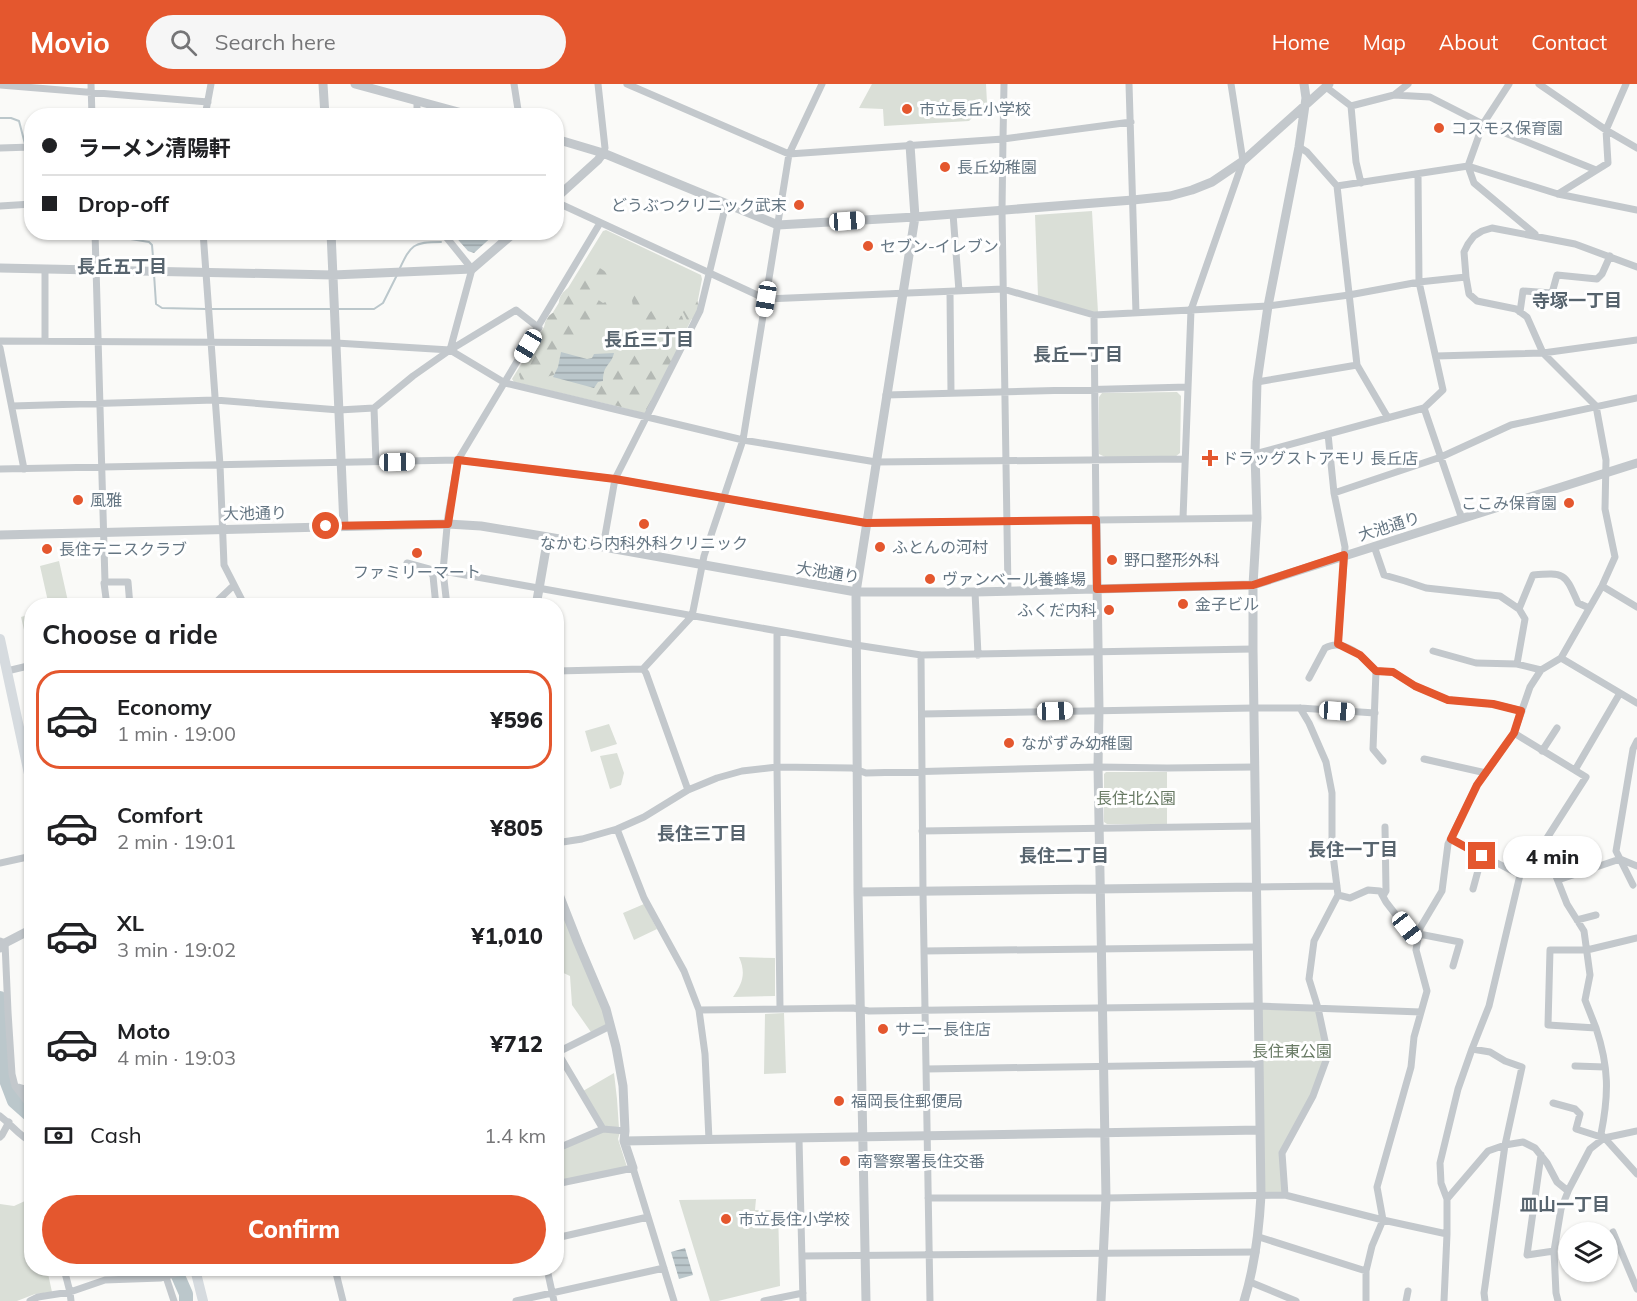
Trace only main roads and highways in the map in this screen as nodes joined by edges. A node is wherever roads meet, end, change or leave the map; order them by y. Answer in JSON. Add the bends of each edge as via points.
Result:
{"nodes":[{"id":1,"x":0,"y":639,"type":"edge"},
{"id":2,"x":24,"y":751,"type":"edge"},
{"id":3,"x":193,"y":1276,"type":"edge"},
{"id":4,"x":203,"y":1301,"type":"edge"}],
"edges":[{"from":1,"to":2,"type":"main road"},
{"from":3,"to":4,"type":"main road"}]}
